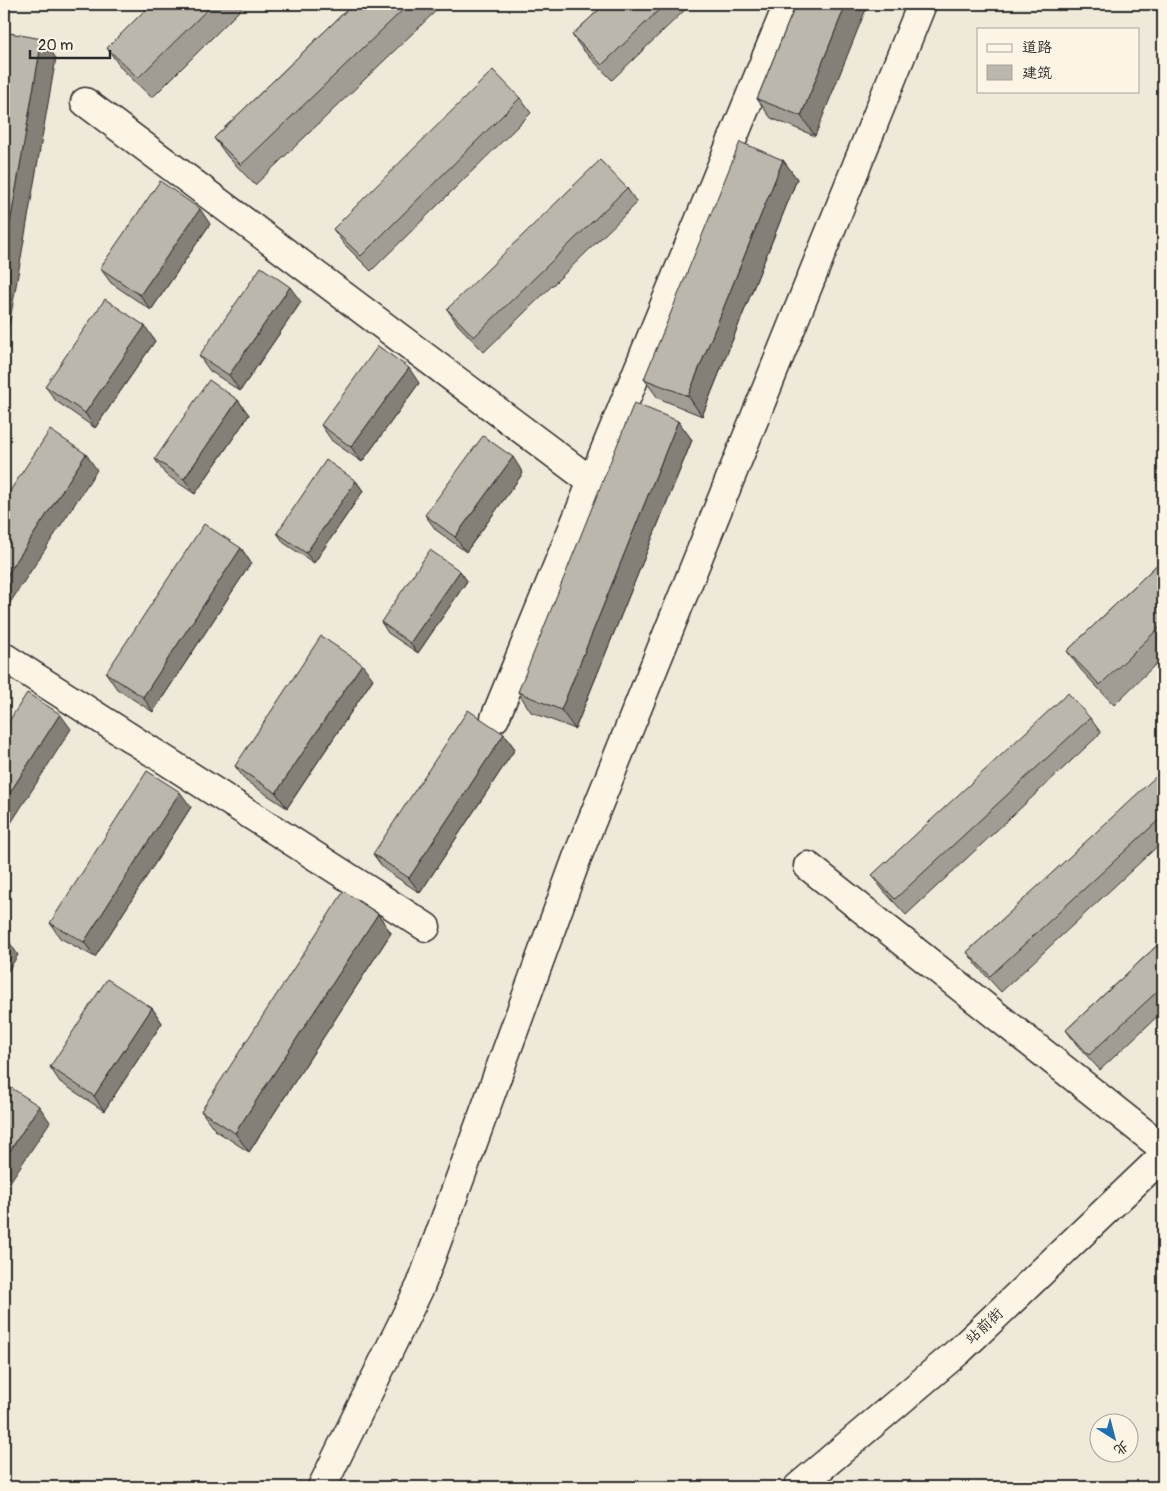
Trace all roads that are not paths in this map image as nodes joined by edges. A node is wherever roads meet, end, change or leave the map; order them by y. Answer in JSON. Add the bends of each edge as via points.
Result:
{"nodes":[{"id":1,"x":788,"y":4,"type":"edge"},
{"id":2,"x":922,"y":4,"type":"edge"},
{"id":3,"x":85,"y":102,"type":"dead end"},
{"id":4,"x":592,"y":482,"type":"junction"},
{"id":5,"x":4,"y":656,"type":"edge"},
{"id":6,"x":495,"y":718,"type":"dead end"},
{"id":7,"x":808,"y":866,"type":"dead end"},
{"id":8,"x":426,"y":927,"type":"dead end"},
{"id":9,"x":1163,"y":1148,"type":"edge"},
{"id":10,"x":1163,"y":1156,"type":"edge"},
{"id":11,"x":322,"y":1487,"type":"edge"},
{"id":12,"x":798,"y":1487,"type":"edge"}],
"edges":[{"from":1,"to":4,"type":"street"},
{"from":2,"to":11,"type":"street","via":[[578,855],[421,1285]]},
{"from":3,"to":4,"type":"street"},
{"from":4,"to":6,"type":"street"},
{"from":5,"to":8,"type":"street"},
{"from":7,"to":9,"type":"street"},
{"from":10,"to":12,"type":"street","name":"站前街","via":[[960,1350]]}]}
